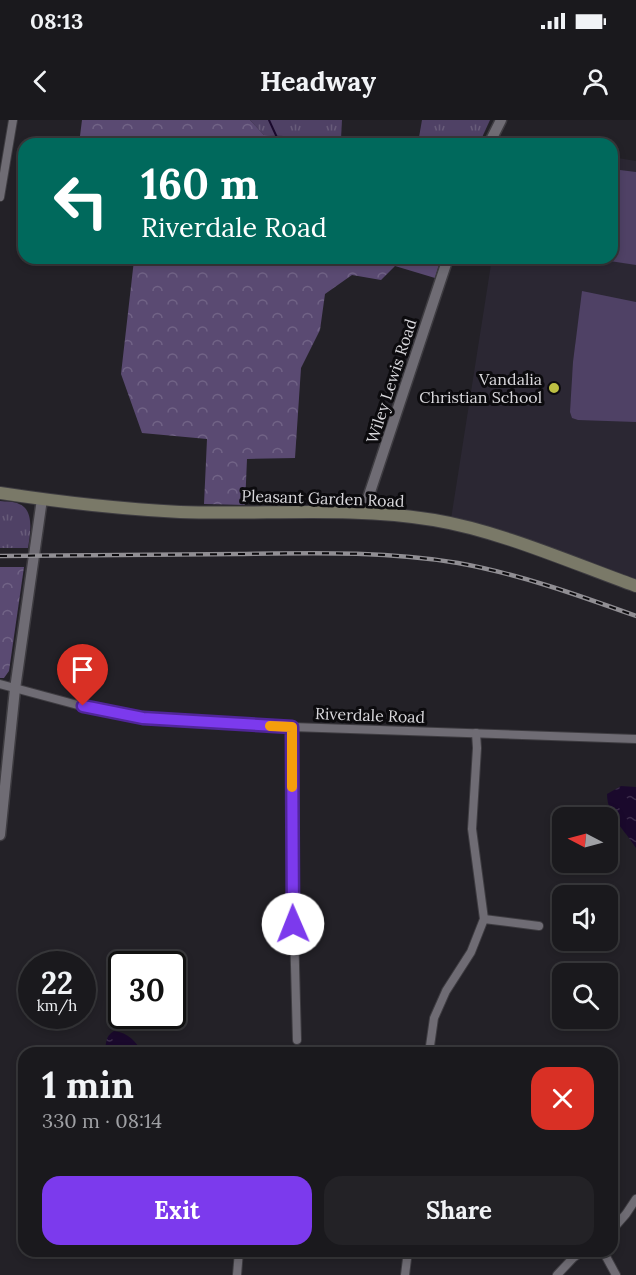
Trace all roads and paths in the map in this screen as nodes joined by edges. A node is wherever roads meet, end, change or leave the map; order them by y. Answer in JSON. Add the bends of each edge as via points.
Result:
{"nodes":[{"id":1,"x":13,"y":120,"type":"edge"},
{"id":2,"x":501,"y":120,"type":"edge"},
{"id":3,"x":492,"y":138,"type":"edge"},
{"id":4,"x":0,"y":197,"type":"edge"},
{"id":5,"x":446,"y":264,"type":"edge"},
{"id":6,"x":0,"y":493,"type":"edge"},
{"id":7,"x":42,"y":499,"type":"junction"},
{"id":8,"x":363,"y":513,"type":"junction"},
{"id":9,"x":636,"y":586,"type":"edge"},
{"id":10,"x":0,"y":684,"type":"edge"},
{"id":11,"x":15,"y":689,"type":"junction"},
{"id":12,"x":292,"y":727,"type":"junction"},
{"id":13,"x":476,"y":733,"type":"junction"},
{"id":14,"x":636,"y":739,"type":"edge"},
{"id":15,"x":0,"y":835,"type":"edge"},
{"id":16,"x":484,"y":919,"type":"junction"},
{"id":17,"x":539,"y":926,"type":"dead end"},
{"id":18,"x":297,"y":1040,"type":"dead end"},
{"id":19,"x":430,"y":1047,"type":"edge"},
{"id":20,"x":636,"y":1199,"type":"edge"},
{"id":21,"x":618,"y":1224,"type":"edge"},
{"id":22,"x":238,"y":1257,"type":"edge"},
{"id":23,"x":407,"y":1257,"type":"edge"},
{"id":24,"x":574,"y":1257,"type":"edge"},
{"id":25,"x":606,"y":1257,"type":"edge"},
{"id":26,"x":237,"y":1275,"type":"edge"},
{"id":27,"x":405,"y":1275,"type":"edge"},
{"id":28,"x":557,"y":1275,"type":"edge"},
{"id":29,"x":616,"y":1275,"type":"edge"}],
"edges":[{"from":1,"to":4,"type":"street"},
{"from":2,"to":3,"type":"street"},
{"from":5,"to":8,"type":"street","name":"Wiley Lewis Road"},
{"from":6,"to":7,"type":"main road","name":"Pleasant Garden Road"},
{"from":7,"to":8,"type":"main road","name":"Pleasant Garden Road","via":[[180,512]]},
{"from":7,"to":11,"type":"street"},
{"from":8,"to":9,"type":"main road","name":"Pleasant Garden Road","via":[[463,526]]},
{"from":10,"to":11,"type":"street","name":"Riverdale Road"},
{"from":11,"to":12,"type":"street","name":"Riverdale Road","via":[[143,718]]},
{"from":11,"to":15,"type":"street"},
{"from":12,"to":13,"type":"street","name":"Riverdale Road"},
{"from":12,"to":18,"type":"street"},
{"from":13,"to":14,"type":"street","name":"Riverdale Road"},
{"from":13,"to":16,"type":"street","via":[[472,829]]},
{"from":16,"to":17,"type":"street"},
{"from":16,"to":19,"type":"street","via":[[471,952],[434,1018]]},
{"from":20,"to":21,"type":"street"},
{"from":22,"to":26,"type":"street"},
{"from":23,"to":27,"type":"street"},
{"from":24,"to":28,"type":"street"},
{"from":25,"to":29,"type":"street"}]}
